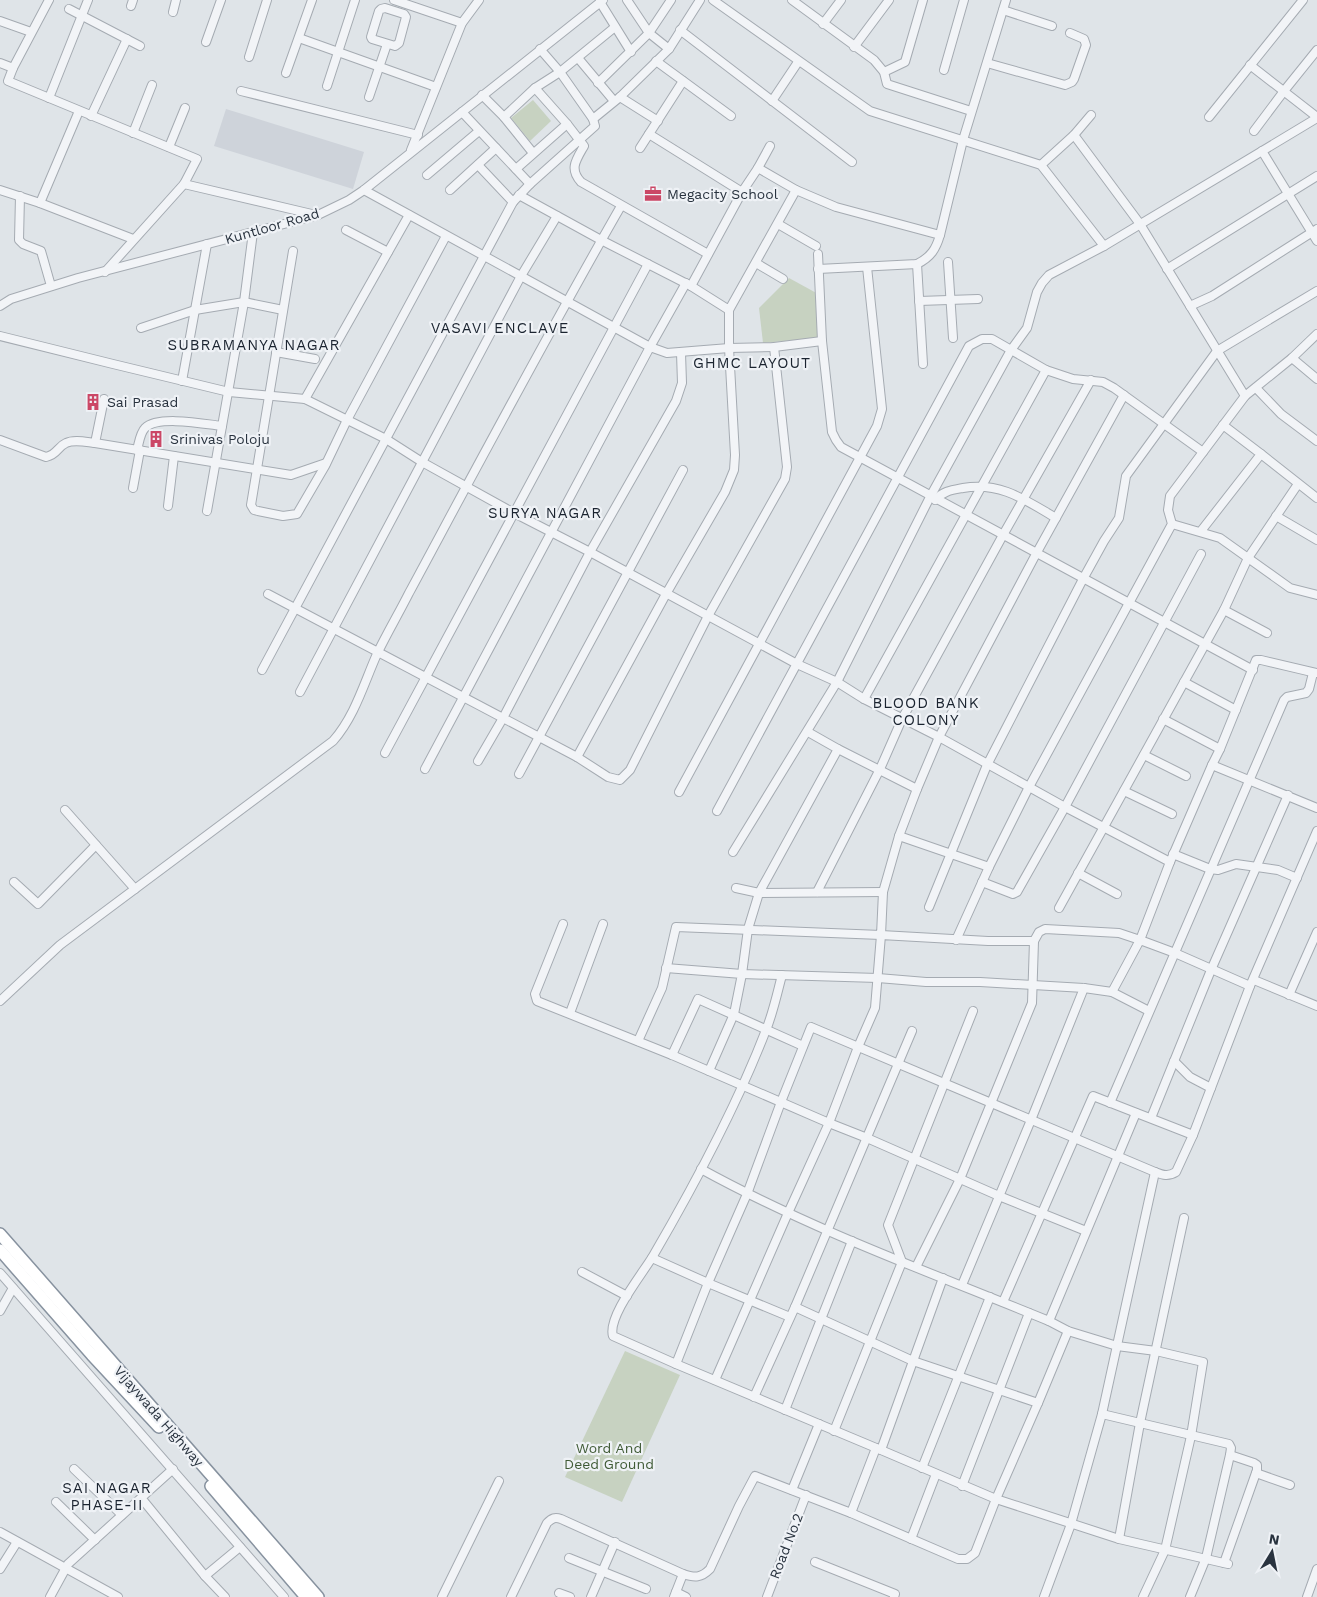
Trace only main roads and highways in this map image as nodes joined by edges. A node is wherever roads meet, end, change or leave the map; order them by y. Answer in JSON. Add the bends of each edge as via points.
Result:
{"nodes":[{"id":1,"x":0,"y":1234,"type":"edge"},
{"id":2,"x":0,"y":1250,"type":"edge"},
{"id":3,"x":306,"y":1597,"type":"edge"},
{"id":4,"x":318,"y":1597,"type":"edge"}],
"edges":[{"from":1,"to":4,"type":"highway","name":"Vijaywada Highway"},
{"from":2,"to":3,"type":"highway","name":"Vijaywada Highway","via":[[187,1458]]}]}
